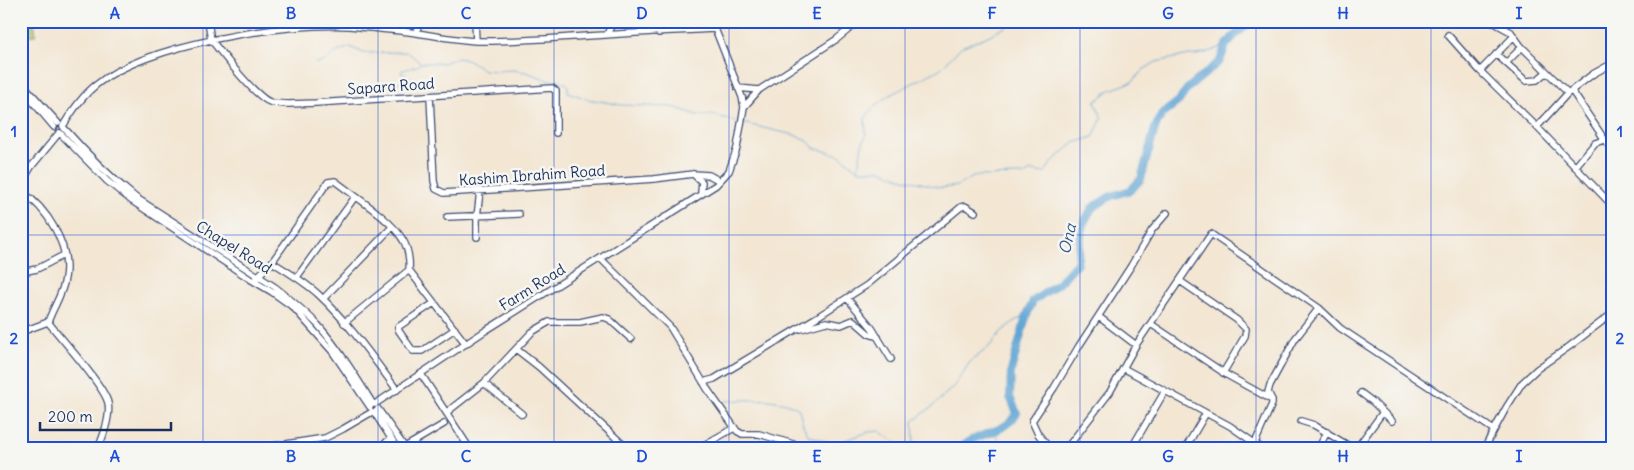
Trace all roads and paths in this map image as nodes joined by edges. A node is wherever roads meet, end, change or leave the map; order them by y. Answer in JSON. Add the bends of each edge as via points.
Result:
{"nodes":[{"id":1,"x":208,"y":21,"type":"edge"},
{"id":2,"x":393,"y":21,"type":"edge"},
{"id":3,"x":475,"y":21,"type":"edge"},
{"id":4,"x":622,"y":21,"type":"edge"},
{"id":5,"x":648,"y":21,"type":"edge"},
{"id":6,"x":712,"y":21,"type":"edge"},
{"id":7,"x":860,"y":21,"type":"edge"},
{"id":8,"x":1491,"y":21,"type":"edge"},
{"id":9,"x":661,"y":22,"type":"edge"},
{"id":10,"x":404,"y":29,"type":"junction"},
{"id":11,"x":715,"y":30,"type":"junction"},
{"id":12,"x":418,"y":33,"type":"junction"},
{"id":13,"x":659,"y":33,"type":"junction"},
{"id":14,"x":607,"y":34,"type":"junction"},
{"id":15,"x":1448,"y":35,"type":"dead end"},
{"id":16,"x":1514,"y":36,"type":"junction"},
{"id":17,"x":211,"y":40,"type":"junction"},
{"id":18,"x":476,"y":41,"type":"junction"},
{"id":19,"x":1522,"y":47,"type":"junction"},
{"id":20,"x":1496,"y":54,"type":"junction"},
{"id":21,"x":1506,"y":63,"type":"junction"},
{"id":22,"x":1613,"y":63,"type":"edge"},
{"id":23,"x":1480,"y":71,"type":"junction"},
{"id":24,"x":1549,"y":74,"type":"junction"},
{"id":25,"x":21,"y":82,"type":"edge"},
{"id":26,"x":21,"y":88,"type":"edge"},
{"id":27,"x":738,"y":88,"type":"junction"},
{"id":28,"x":759,"y":90,"type":"junction"},
{"id":29,"x":1570,"y":92,"type":"junction"},
{"id":30,"x":430,"y":96,"type":"junction"},
{"id":31,"x":753,"y":96,"type":"junction"},
{"id":32,"x":742,"y":97,"type":"junction"},
{"id":33,"x":744,"y":107,"type":"junction"},
{"id":34,"x":1537,"y":127,"type":"junction"},
{"id":35,"x":59,"y":128,"type":"junction"},
{"id":36,"x":556,"y":132,"type":"dead end"},
{"id":37,"x":1604,"y":140,"type":"junction"},
{"id":38,"x":1613,"y":152,"type":"edge"},
{"id":39,"x":732,"y":163,"type":"junction"},
{"id":40,"x":1575,"y":168,"type":"junction"},
{"id":41,"x":693,"y":174,"type":"junction"},
{"id":42,"x":718,"y":180,"type":"junction"},
{"id":43,"x":21,"y":184,"type":"edge"},
{"id":44,"x":21,"y":191,"type":"edge"},
{"id":45,"x":480,"y":191,"type":"junction"},
{"id":46,"x":701,"y":192,"type":"junction"},
{"id":47,"x":355,"y":197,"type":"junction"},
{"id":48,"x":692,"y":200,"type":"junction"},
{"id":49,"x":1612,"y":203,"type":"edge"},
{"id":50,"x":975,"y":212,"type":"dead end"},
{"id":51,"x":1167,"y":213,"type":"dead end"},
{"id":52,"x":519,"y":214,"type":"dead end"},
{"id":53,"x":446,"y":217,"type":"dead end"},
{"id":54,"x":477,"y":217,"type":"junction"},
{"id":55,"x":392,"y":227,"type":"junction"},
{"id":56,"x":477,"y":237,"type":"dead end"},
{"id":57,"x":64,"y":255,"type":"junction"},
{"id":58,"x":601,"y":259,"type":"junction"},
{"id":59,"x":272,"y":262,"type":"junction"},
{"id":60,"x":409,"y":270,"type":"junction"},
{"id":61,"x":21,"y":272,"type":"edge"},
{"id":62,"x":297,"y":277,"type":"junction"},
{"id":63,"x":256,"y":279,"type":"junction"},
{"id":64,"x":1180,"y":282,"type":"junction"},
{"id":65,"x":847,"y":298,"type":"junction"},
{"id":66,"x":323,"y":299,"type":"junction"},
{"id":67,"x":434,"y":303,"type":"junction"},
{"id":68,"x":1319,"y":308,"type":"junction"},
{"id":69,"x":1611,"y":316,"type":"edge"},
{"id":70,"x":1098,"y":317,"type":"junction"},
{"id":71,"x":48,"y":322,"type":"junction"},
{"id":72,"x":344,"y":323,"type":"junction"},
{"id":73,"x":1151,"y":324,"type":"junction"},
{"id":74,"x":455,"y":329,"type":"junction"},
{"id":75,"x":794,"y":330,"type":"junction"},
{"id":76,"x":21,"y":332,"type":"edge"},
{"id":77,"x":878,"y":337,"type":"junction"},
{"id":78,"x":631,"y":339,"type":"dead end"},
{"id":79,"x":466,"y":344,"type":"junction"},
{"id":80,"x":1136,"y":345,"type":"junction"},
{"id":81,"x":516,"y":349,"type":"junction"},
{"id":82,"x":892,"y":359,"type":"dead end"},
{"id":83,"x":1123,"y":368,"type":"junction"},
{"id":84,"x":1223,"y":373,"type":"junction"},
{"id":85,"x":421,"y":374,"type":"junction"},
{"id":86,"x":484,"y":382,"type":"junction"},
{"id":87,"x":703,"y":382,"type":"junction"},
{"id":88,"x":397,"y":390,"type":"junction"},
{"id":89,"x":1165,"y":391,"type":"junction"},
{"id":90,"x":1361,"y":392,"type":"dead end"},
{"id":91,"x":1272,"y":400,"type":"junction"},
{"id":92,"x":374,"y":408,"type":"junction"},
{"id":93,"x":447,"y":412,"type":"junction"},
{"id":94,"x":1383,"y":412,"type":"junction"},
{"id":95,"x":1206,"y":413,"type":"junction"},
{"id":96,"x":522,"y":414,"type":"dead end"},
{"id":97,"x":1301,"y":421,"type":"dead end"},
{"id":98,"x":1392,"y":421,"type":"dead end"},
{"id":99,"x":444,"y":424,"type":"dead end"},
{"id":100,"x":734,"y":428,"type":"junction"},
{"id":101,"x":1494,"y":430,"type":"junction"},
{"id":102,"x":1327,"y":432,"type":"junction"},
{"id":103,"x":391,"y":438,"type":"junction"},
{"id":104,"x":1254,"y":443,"type":"junction"},
{"id":105,"x":405,"y":448,"type":"edge"},
{"id":106,"x":98,"y":449,"type":"edge"},
{"id":107,"x":267,"y":449,"type":"edge"},
{"id":108,"x":378,"y":449,"type":"edge"},
{"id":109,"x":398,"y":449,"type":"edge"},
{"id":110,"x":470,"y":449,"type":"edge"},
{"id":111,"x":628,"y":449,"type":"edge"},
{"id":112,"x":697,"y":449,"type":"edge"},
{"id":113,"x":810,"y":449,"type":"edge"},
{"id":114,"x":1050,"y":449,"type":"edge"},
{"id":115,"x":1066,"y":449,"type":"edge"},
{"id":116,"x":1131,"y":449,"type":"edge"},
{"id":117,"x":1185,"y":449,"type":"edge"},
{"id":118,"x":1263,"y":449,"type":"edge"},
{"id":119,"x":1318,"y":449,"type":"edge"},
{"id":120,"x":1355,"y":449,"type":"edge"},
{"id":121,"x":1484,"y":449,"type":"edge"}],
"edges":[{"from":1,"to":17,"type":"street"},
{"from":2,"to":10,"type":"street"},
{"from":3,"to":18,"type":"street"},
{"from":4,"to":14,"type":"street","via":[[611,26]]},
{"from":5,"to":9,"type":"street"},
{"from":6,"to":11,"type":"street"},
{"from":7,"to":28,"type":"street"},
{"from":8,"to":16,"type":"street"},
{"from":9,"to":13,"type":"street"},
{"from":10,"to":12,"type":"street"},
{"from":10,"to":12,"type":"street","via":[[410,23],[417,27]]},
{"from":10,"to":17,"type":"street","via":[[328,26]]},
{"from":11,"to":13,"type":"street"},
{"from":11,"to":27,"type":"street"},
{"from":12,"to":18,"type":"street"},
{"from":13,"to":14,"type":"street"},
{"from":14,"to":18,"type":"street"},
{"from":15,"to":23,"type":"street"},
{"from":16,"to":19,"type":"street"},
{"from":16,"to":20,"type":"street"},
{"from":17,"to":30,"type":"street","name":"Sapara Road","via":[[257,93],[269,102]]},
{"from":17,"to":35,"type":"street","via":[[152,57],[114,73],[89,91]]},
{"from":19,"to":21,"type":"street"},
{"from":19,"to":24,"type":"street"},
{"from":20,"to":21,"type":"street"},
{"from":20,"to":23,"type":"street"},
{"from":21,"to":24,"type":"street","via":[[1526,81]]},
{"from":22,"to":29,"type":"street"},
{"from":23,"to":34,"type":"street"},
{"from":24,"to":29,"type":"street"},
{"from":25,"to":35,"type":"street","name":"Chapel Road"},
{"from":26,"to":35,"type":"street","name":"Chapel Road"},
{"from":27,"to":28,"type":"street"},
{"from":27,"to":32,"type":"street"},
{"from":28,"to":31,"type":"street"},
{"from":29,"to":34,"type":"street"},
{"from":29,"to":37,"type":"street"},
{"from":30,"to":36,"type":"street","name":"Sapara Road","via":[[555,88]]},
{"from":30,"to":45,"type":"street","name":"Kashim Ibrahim Road","via":[[436,188],[444,193]]},
{"from":31,"to":32,"type":"street"},
{"from":31,"to":33,"type":"street"},
{"from":32,"to":33,"type":"street"},
{"from":33,"to":39,"type":"street"},
{"from":34,"to":40,"type":"street"},
{"from":35,"to":43,"type":"street"},
{"from":35,"to":63,"type":"street","name":"Chapel Road","via":[[107,181],[132,201]]},
{"from":37,"to":38,"type":"street"},
{"from":37,"to":40,"type":"street","via":[[1595,143]]},
{"from":39,"to":42,"type":"street","name":"Farm Road"},
{"from":39,"to":48,"type":"street","name":"Farm Road","via":[[719,182]]},
{"from":40,"to":49,"type":"street"},
{"from":41,"to":42,"type":"street","name":"Kashim Ibrahim Road","via":[[709,175]]},
{"from":41,"to":45,"type":"street","name":"Kashim Ibrahim Road"},
{"from":41,"to":46,"type":"street","via":[[702,182]]},
{"from":42,"to":46,"type":"street","name":"Farm Road"},
{"from":44,"to":57,"type":"street","via":[[49,218]]},
{"from":45,"to":54,"type":"street"},
{"from":46,"to":48,"type":"street","name":"Farm Road"},
{"from":47,"to":55,"type":"street"},
{"from":47,"to":59,"type":"street","via":[[335,181],[328,182]]},
{"from":47,"to":62,"type":"street"},
{"from":48,"to":58,"type":"street","name":"Farm Road"},
{"from":50,"to":65,"type":"street","via":[[965,206],[958,209]]},
{"from":51,"to":70,"type":"street","via":[[1152,230]]},
{"from":52,"to":54,"type":"street"},
{"from":53,"to":54,"type":"street"},
{"from":54,"to":56,"type":"street"},
{"from":55,"to":60,"type":"street","via":[[403,240]]},
{"from":55,"to":66,"type":"street"},
{"from":57,"to":61,"type":"street","via":[[37,269]]},
{"from":57,"to":71,"type":"street","via":[[66,277]]},
{"from":58,"to":79,"type":"street","name":"Farm Road"},
{"from":58,"to":87,"type":"street","via":[[670,327]]},
{"from":59,"to":62,"type":"street"},
{"from":59,"to":63,"type":"street"},
{"from":60,"to":67,"type":"street"},
{"from":60,"to":72,"type":"street"},
{"from":62,"to":66,"type":"street"},
{"from":63,"to":92,"type":"street","name":"Chapel Road","via":[[293,307],[313,328]]},
{"from":64,"to":68,"type":"street","via":[[1213,234]]},
{"from":64,"to":73,"type":"street"},
{"from":64,"to":84,"type":"street","via":[[1246,329]]},
{"from":65,"to":75,"type":"street"},
{"from":65,"to":77,"type":"street"},
{"from":66,"to":72,"type":"street"},
{"from":67,"to":74,"type":"street"},
{"from":67,"to":74,"type":"street","via":[[398,327],[413,350],[422,351]]},
{"from":68,"to":91,"type":"street","via":[[1296,339],[1270,386],[1268,392]]},
{"from":68,"to":101,"type":"street","via":[[1340,328]]},
{"from":69,"to":101,"type":"street","via":[[1522,383]]},
{"from":70,"to":80,"type":"street"},
{"from":70,"to":114,"type":"street","via":[[1032,421]]},
{"from":71,"to":76,"type":"street"},
{"from":71,"to":106,"type":"street","via":[[108,401],[109,412]]},
{"from":72,"to":88,"type":"street"},
{"from":73,"to":80,"type":"street"},
{"from":73,"to":84,"type":"street"},
{"from":74,"to":79,"type":"street"},
{"from":75,"to":77,"type":"street","via":[[826,322],[841,325],[853,320],[869,334]]},
{"from":75,"to":87,"type":"street","via":[[714,379]]},
{"from":77,"to":82,"type":"street"},
{"from":78,"to":81,"type":"street","via":[[603,317],[580,322],[549,322],[532,332]]},
{"from":79,"to":85,"type":"street","name":"Farm Road"},
{"from":80,"to":83,"type":"street"},
{"from":81,"to":86,"type":"street"},
{"from":81,"to":111,"type":"street"},
{"from":83,"to":89,"type":"street"},
{"from":83,"to":115,"type":"street","via":[[1110,392]]},
{"from":84,"to":91,"type":"street"},
{"from":85,"to":88,"type":"street","name":"Farm Road"},
{"from":85,"to":93,"type":"street"},
{"from":86,"to":93,"type":"street"},
{"from":86,"to":96,"type":"street"},
{"from":87,"to":100,"type":"street"},
{"from":88,"to":92,"type":"street","name":"Farm Road"},
{"from":89,"to":95,"type":"street"},
{"from":89,"to":116,"type":"street"},
{"from":90,"to":94,"type":"street"},
{"from":91,"to":104,"type":"street"},
{"from":92,"to":103,"type":"street"},
{"from":92,"to":105,"type":"street"},
{"from":92,"to":107,"type":"street","via":[[325,438]]},
{"from":93,"to":110,"type":"street"},
{"from":94,"to":98,"type":"street"},
{"from":94,"to":120,"type":"street"},
{"from":95,"to":104,"type":"street"},
{"from":95,"to":117,"type":"street"},
{"from":97,"to":102,"type":"street"},
{"from":99,"to":105,"type":"street"},
{"from":100,"to":112,"type":"street"},
{"from":100,"to":113,"type":"street","via":[[742,434],[759,434]]},
{"from":101,"to":121,"type":"street"},
{"from":102,"to":119,"type":"street"},
{"from":102,"to":120,"type":"street"},
{"from":103,"to":108,"type":"street"},
{"from":103,"to":109,"type":"street"},
{"from":104,"to":118,"type":"street"}]}
